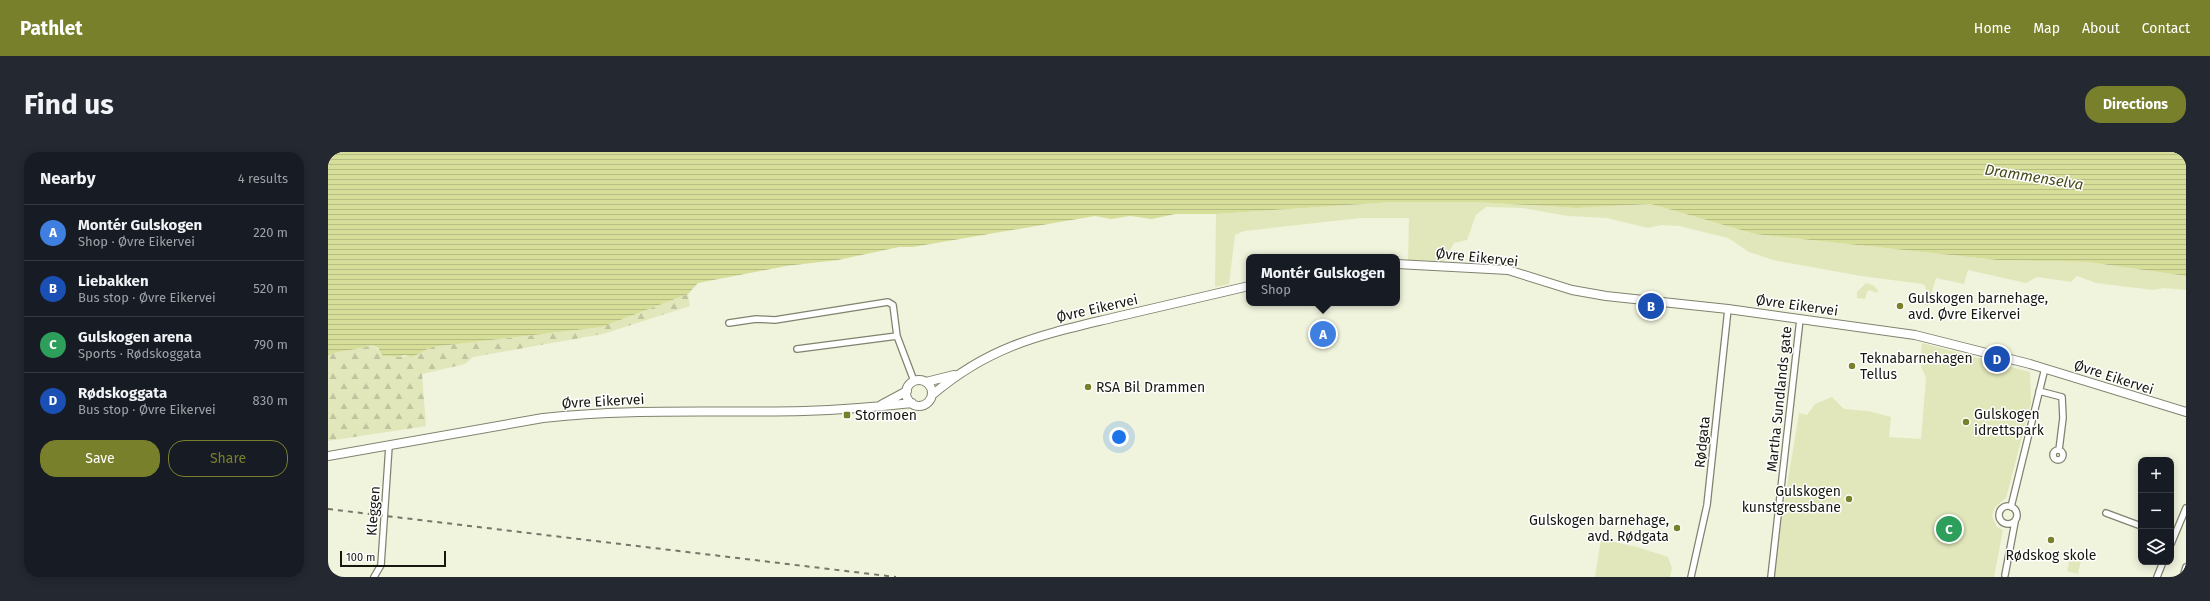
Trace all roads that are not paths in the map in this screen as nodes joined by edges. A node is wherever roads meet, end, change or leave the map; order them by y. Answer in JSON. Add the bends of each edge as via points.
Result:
{"nodes":[{"id":1,"x":1400,"y":264,"type":"edge"},
{"id":2,"x":1246,"y":287,"type":"edge"},
{"id":3,"x":1728,"y":309,"type":"junction"},
{"id":4,"x":1800,"y":319,"type":"junction"},
{"id":5,"x":729,"y":323,"type":"dead end"},
{"id":6,"x":897,"y":336,"type":"junction"},
{"id":7,"x":797,"y":349,"type":"dead end"},
{"id":8,"x":2045,"y":368,"type":"junction"},
{"id":9,"x":958,"y":373,"type":"junction"},
{"id":10,"x":914,"y":381,"type":"junction"},
{"id":11,"x":926,"y":382,"type":"junction"},
{"id":12,"x":907,"y":391,"type":"junction"},
{"id":13,"x":2039,"y":391,"type":"junction"},
{"id":14,"x":932,"y":395,"type":"junction"},
{"id":15,"x":881,"y":404,"type":"junction"},
{"id":16,"x":912,"y":404,"type":"junction"},
{"id":17,"x":2186,"y":412,"type":"edge"},
{"id":18,"x":389,"y":446,"type":"junction"},
{"id":19,"x":2059,"y":450,"type":"dead end"},
{"id":20,"x":328,"y":456,"type":"edge"},
{"id":21,"x":2011,"y":507,"type":"junction"},
{"id":22,"x":2186,"y":508,"type":"edge"},
{"id":23,"x":2106,"y":513,"type":"dead end"},
{"id":24,"x":2015,"y":522,"type":"junction"},
{"id":25,"x":2138,"y":525,"type":"edge"},
{"id":26,"x":2174,"y":533,"type":"edge"},
{"id":27,"x":2162,"y":565,"type":"edge"},
{"id":28,"x":2186,"y":567,"type":"edge"},
{"id":29,"x":2005,"y":575,"type":"dead end"},
{"id":30,"x":374,"y":577,"type":"edge"},
{"id":31,"x":1691,"y":577,"type":"edge"},
{"id":32,"x":1771,"y":577,"type":"edge"},
{"id":33,"x":2156,"y":577,"type":"edge"},
{"id":34,"x":2183,"y":577,"type":"edge"}],
"edges":[{"from":1,"to":3,"type":"main road","name":"Øvre Eikervei","via":[[1508,270],[1572,290]]},
{"from":2,"to":9,"type":"main road","name":"Øvre Eikervei","via":[[1035,337],[1002,350]]},
{"from":3,"to":4,"type":"main road","name":"Øvre Eikervei"},
{"from":3,"to":31,"type":"street","name":"Rødgata","via":[[1707,505]]},
{"from":4,"to":8,"type":"main road","name":"Øvre Eikervei","via":[[1915,335]]},
{"from":4,"to":32,"type":"street","name":"Martha Sundlands gate"},
{"from":5,"to":6,"type":"street","via":[[756,319],[775,320],[888,302],[893,305]]},
{"from":6,"to":7,"type":"street"},
{"from":6,"to":10,"type":"street"},
{"from":8,"to":13,"type":"street"},
{"from":8,"to":17,"type":"main road","name":"Øvre Eikervei"},
{"from":9,"to":11,"type":"main road","name":"Øvre Eikervei"},
{"from":9,"to":14,"type":"main road","name":"Øvre Eikervei"},
{"from":10,"to":11,"type":"main road"},
{"from":10,"to":12,"type":"main road"},
{"from":11,"to":14,"type":"main road","via":[[931,388]]},
{"from":12,"to":15,"type":"main road","name":"Øvre Eikervei"},
{"from":12,"to":16,"type":"main road"},
{"from":13,"to":19,"type":"street","via":[[2062,397],[2063,418]]},
{"from":13,"to":21,"type":"street"},
{"from":14,"to":16,"type":"main road","via":[[924,405]]},
{"from":15,"to":16,"type":"main road","name":"Øvre Eikervei"},
{"from":15,"to":18,"type":"main road","name":"Øvre Eikervei","via":[[838,410],[570,415]]},
{"from":18,"to":20,"type":"main road","name":"Øvre Eikervei"},
{"from":18,"to":30,"type":"street","name":"Kleggen","via":[[380,565]]},
{"from":21,"to":24,"type":"street","via":[[2017,514]]},
{"from":21,"to":24,"type":"street","via":[[2003,508],[2000,516],[2004,524]]},
{"from":22,"to":26,"type":"street"},
{"from":23,"to":25,"type":"street"},
{"from":24,"to":29,"type":"street"},
{"from":27,"to":33,"type":"street"},
{"from":28,"to":34,"type":"street"}]}
